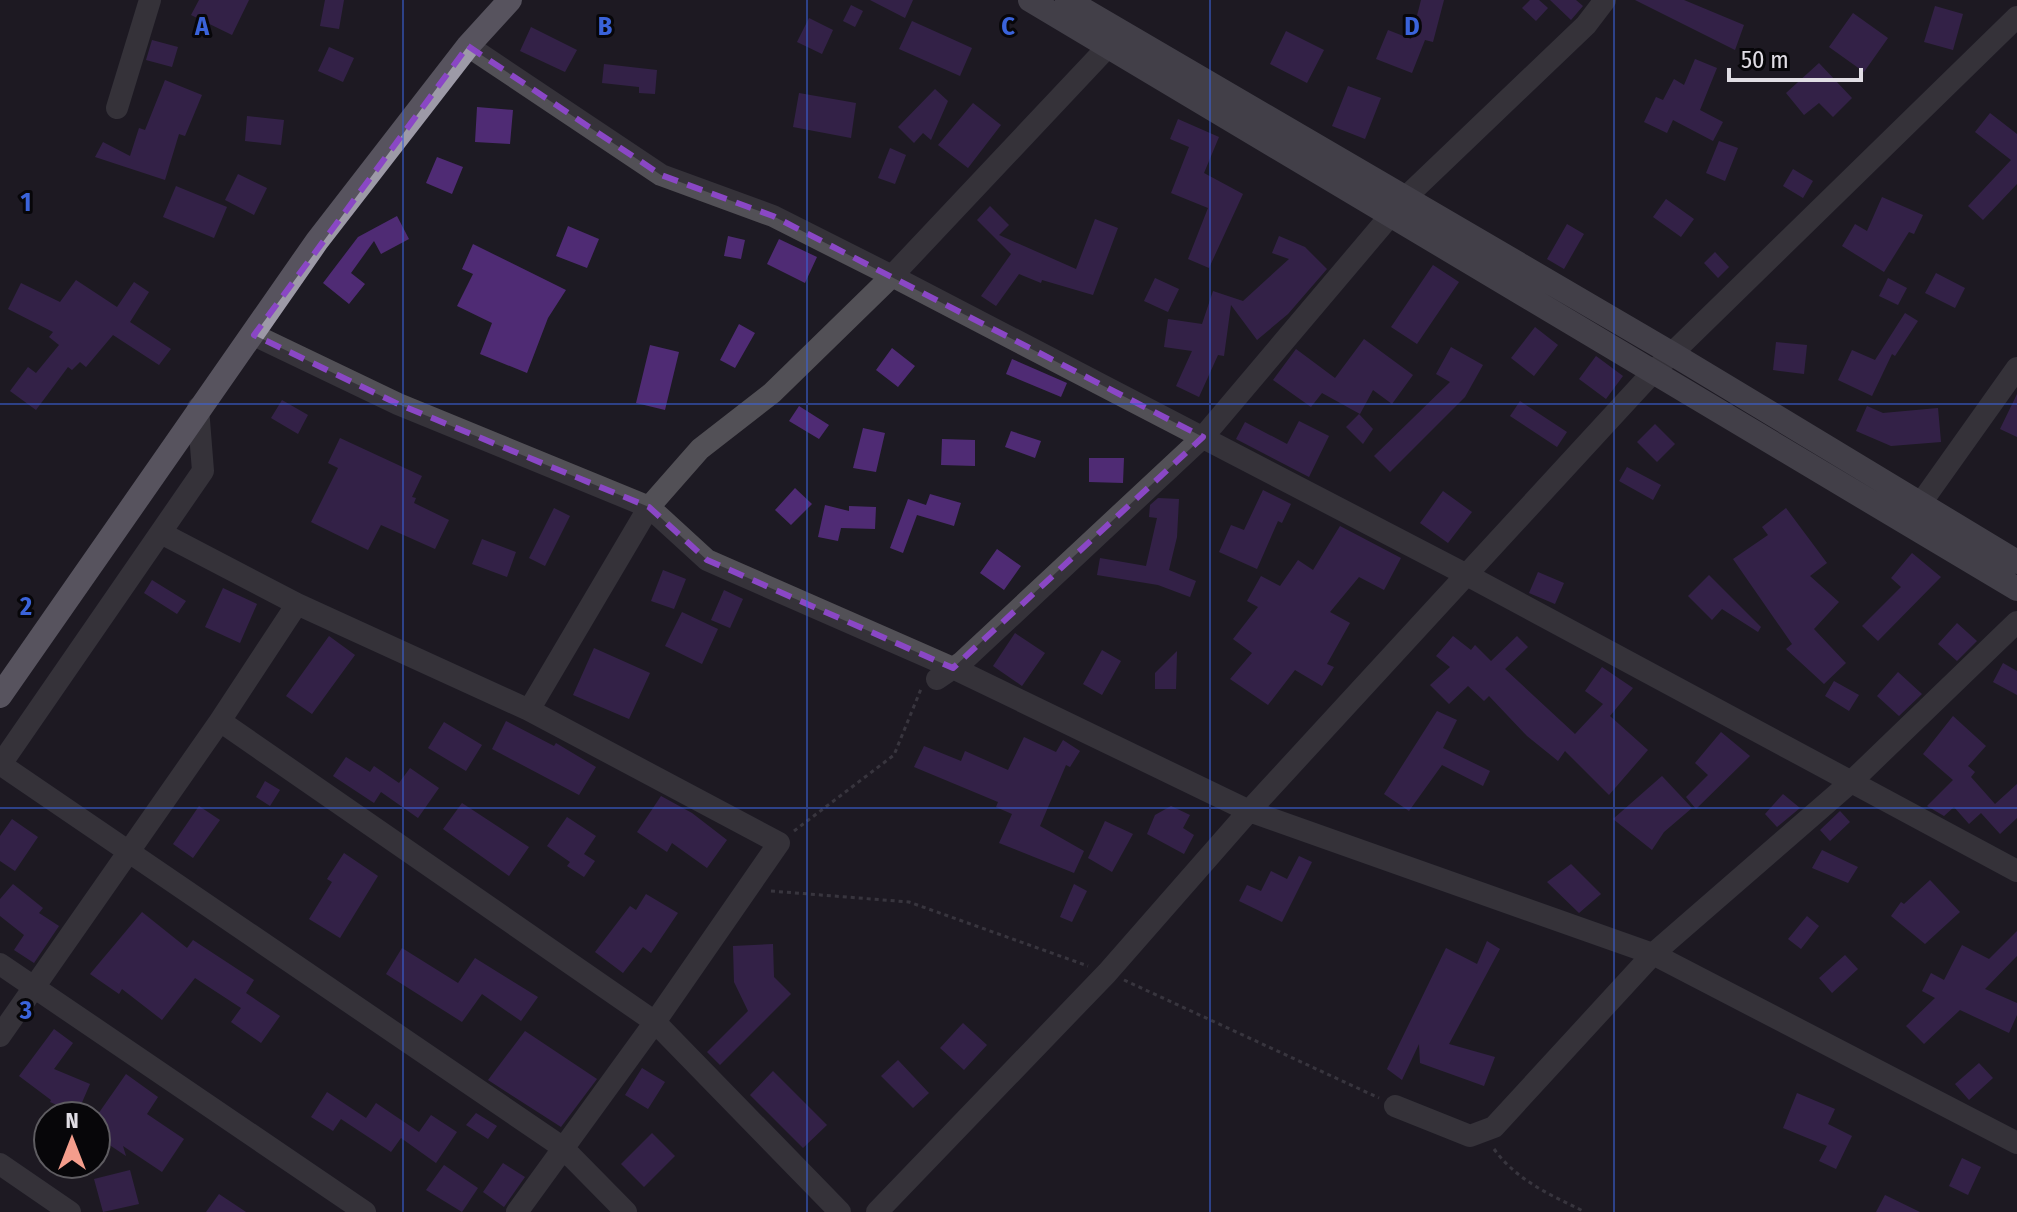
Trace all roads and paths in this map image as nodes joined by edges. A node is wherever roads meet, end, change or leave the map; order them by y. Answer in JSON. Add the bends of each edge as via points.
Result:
{"nodes":[{"id":1,"x":150,"y":0,"type":"edge"},
{"id":2,"x":510,"y":0,"type":"edge"},
{"id":3,"x":1030,"y":0,"type":"edge"},
{"id":4,"x":1067,"y":0,"type":"edge"},
{"id":5,"x":1605,"y":0,"type":"edge"},
{"id":6,"x":2017,"y":17,"type":"edge"},
{"id":7,"x":1114,"y":40,"type":"junction"},
{"id":8,"x":468,"y":46,"type":"junction"},
{"id":9,"x":117,"y":108,"type":"dead end"},
{"id":10,"x":1399,"y":205,"type":"junction"},
{"id":11,"x":892,"y":276,"type":"junction"},
{"id":12,"x":254,"y":335,"type":"junction"},
{"id":13,"x":1663,"y":362,"type":"junction"},
{"id":14,"x":2017,"y":368,"type":"edge"},
{"id":15,"x":198,"y":408,"type":"junction"},
{"id":16,"x":1203,"y":437,"type":"junction"},
{"id":17,"x":1921,"y":505,"type":"junction"},
{"id":18,"x":649,"y":507,"type":"junction"},
{"id":19,"x":1905,"y":524,"type":"junction"},
{"id":20,"x":161,"y":533,"type":"junction"},
{"id":21,"x":2017,"y":562,"type":"edge"},
{"id":22,"x":1465,"y":574,"type":"junction"},
{"id":23,"x":2017,"y":589,"type":"edge"},
{"id":24,"x":297,"y":604,"type":"junction"},
{"id":25,"x":2017,"y":622,"type":"edge"},
{"id":26,"x":945,"y":673,"type":"junction"},
{"id":27,"x":0,"y":696,"type":"edge"},
{"id":28,"x":529,"y":710,"type":"junction"},
{"id":29,"x":220,"y":721,"type":"junction"},
{"id":30,"x":0,"y":764,"type":"edge"},
{"id":31,"x":1851,"y":782,"type":"junction"},
{"id":32,"x":1249,"y":811,"type":"junction"},
{"id":33,"x":779,"y":843,"type":"junction"},
{"id":34,"x":126,"y":853,"type":"junction"},
{"id":35,"x":2017,"y":871,"type":"edge"},
{"id":36,"x":1653,"y":954,"type":"junction"},
{"id":37,"x":0,"y":964,"type":"edge"},
{"id":38,"x":34,"y":987,"type":"junction"},
{"id":39,"x":655,"y":1022,"type":"junction"},
{"id":40,"x":0,"y":1036,"type":"edge"},
{"id":41,"x":1395,"y":1106,"type":"dead end"},
{"id":42,"x":1482,"y":1134,"type":"junction"},
{"id":43,"x":2017,"y":1143,"type":"edge"},
{"id":44,"x":562,"y":1147,"type":"junction"},
{"id":45,"x":0,"y":1164,"type":"edge"},
{"id":46,"x":70,"y":1212,"type":"edge"},
{"id":47,"x":365,"y":1212,"type":"edge"},
{"id":48,"x":517,"y":1212,"type":"edge"},
{"id":49,"x":626,"y":1212,"type":"edge"},
{"id":50,"x":840,"y":1212,"type":"edge"},
{"id":51,"x":877,"y":1212,"type":"edge"},
{"id":52,"x":1585,"y":1212,"type":"edge"}],
"edges":[{"from":1,"to":9,"type":"street"},
{"from":2,"to":8,"type":"highway"},
{"from":3,"to":7,"type":"main road"},
{"from":4,"to":7,"type":"main road"},
{"from":5,"to":10,"type":"street","via":[[1586,25]]},
{"from":6,"to":13,"type":"street"},
{"from":7,"to":10,"type":"main road"},
{"from":7,"to":11,"type":"street"},
{"from":8,"to":11,"type":"street","via":[[661,175],[773,216]]},
{"from":8,"to":12,"type":"highway","via":[[317,241]]},
{"from":10,"to":13,"type":"main road"},
{"from":10,"to":16,"type":"street"},
{"from":11,"to":16,"type":"street"},
{"from":11,"to":18,"type":"street","via":[[772,393],[700,449]]},
{"from":12,"to":15,"type":"highway"},
{"from":12,"to":18,"type":"street","via":[[398,404]]},
{"from":13,"to":17,"type":"main road"},
{"from":13,"to":19,"type":"main road"},
{"from":13,"to":22,"type":"street"},
{"from":14,"to":17,"type":"street"},
{"from":15,"to":20,"type":"street","via":[[203,471]]},
{"from":15,"to":27,"type":"highway"},
{"from":16,"to":22,"type":"street"},
{"from":16,"to":26,"type":"street"},
{"from":17,"to":19,"type":"street"},
{"from":17,"to":21,"type":"main road"},
{"from":18,"to":26,"type":"street","via":[[707,560]]},
{"from":18,"to":28,"type":"street"},
{"from":19,"to":23,"type":"main road"},
{"from":20,"to":24,"type":"street"},
{"from":20,"to":30,"type":"street"},
{"from":22,"to":31,"type":"street"},
{"from":22,"to":32,"type":"street"},
{"from":24,"to":28,"type":"street"},
{"from":24,"to":29,"type":"street"},
{"from":25,"to":31,"type":"street"},
{"from":26,"to":32,"type":"street"},
{"from":26,"to":33,"type":"path","via":[[922,688],[894,755]]},
{"from":28,"to":33,"type":"street"},
{"from":29,"to":34,"type":"street"},
{"from":29,"to":39,"type":"street"},
{"from":30,"to":34,"type":"street"},
{"from":31,"to":35,"type":"street"},
{"from":31,"to":36,"type":"street"},
{"from":32,"to":36,"type":"street"},
{"from":32,"to":51,"type":"street","via":[[1107,973]]},
{"from":33,"to":39,"type":"street"},
{"from":34,"to":38,"type":"street"},
{"from":34,"to":44,"type":"street"},
{"from":36,"to":42,"type":"street"},
{"from":36,"to":43,"type":"street"},
{"from":37,"to":38,"type":"street"},
{"from":38,"to":40,"type":"street"},
{"from":38,"to":47,"type":"street"},
{"from":39,"to":44,"type":"street"},
{"from":39,"to":50,"type":"street"},
{"from":41,"to":42,"type":"street","via":[[1470,1136]]},
{"from":42,"to":52,"type":"path","via":[[1508,1168]]},
{"from":44,"to":48,"type":"street"},
{"from":44,"to":49,"type":"street"},
{"from":45,"to":46,"type":"street"}]}
